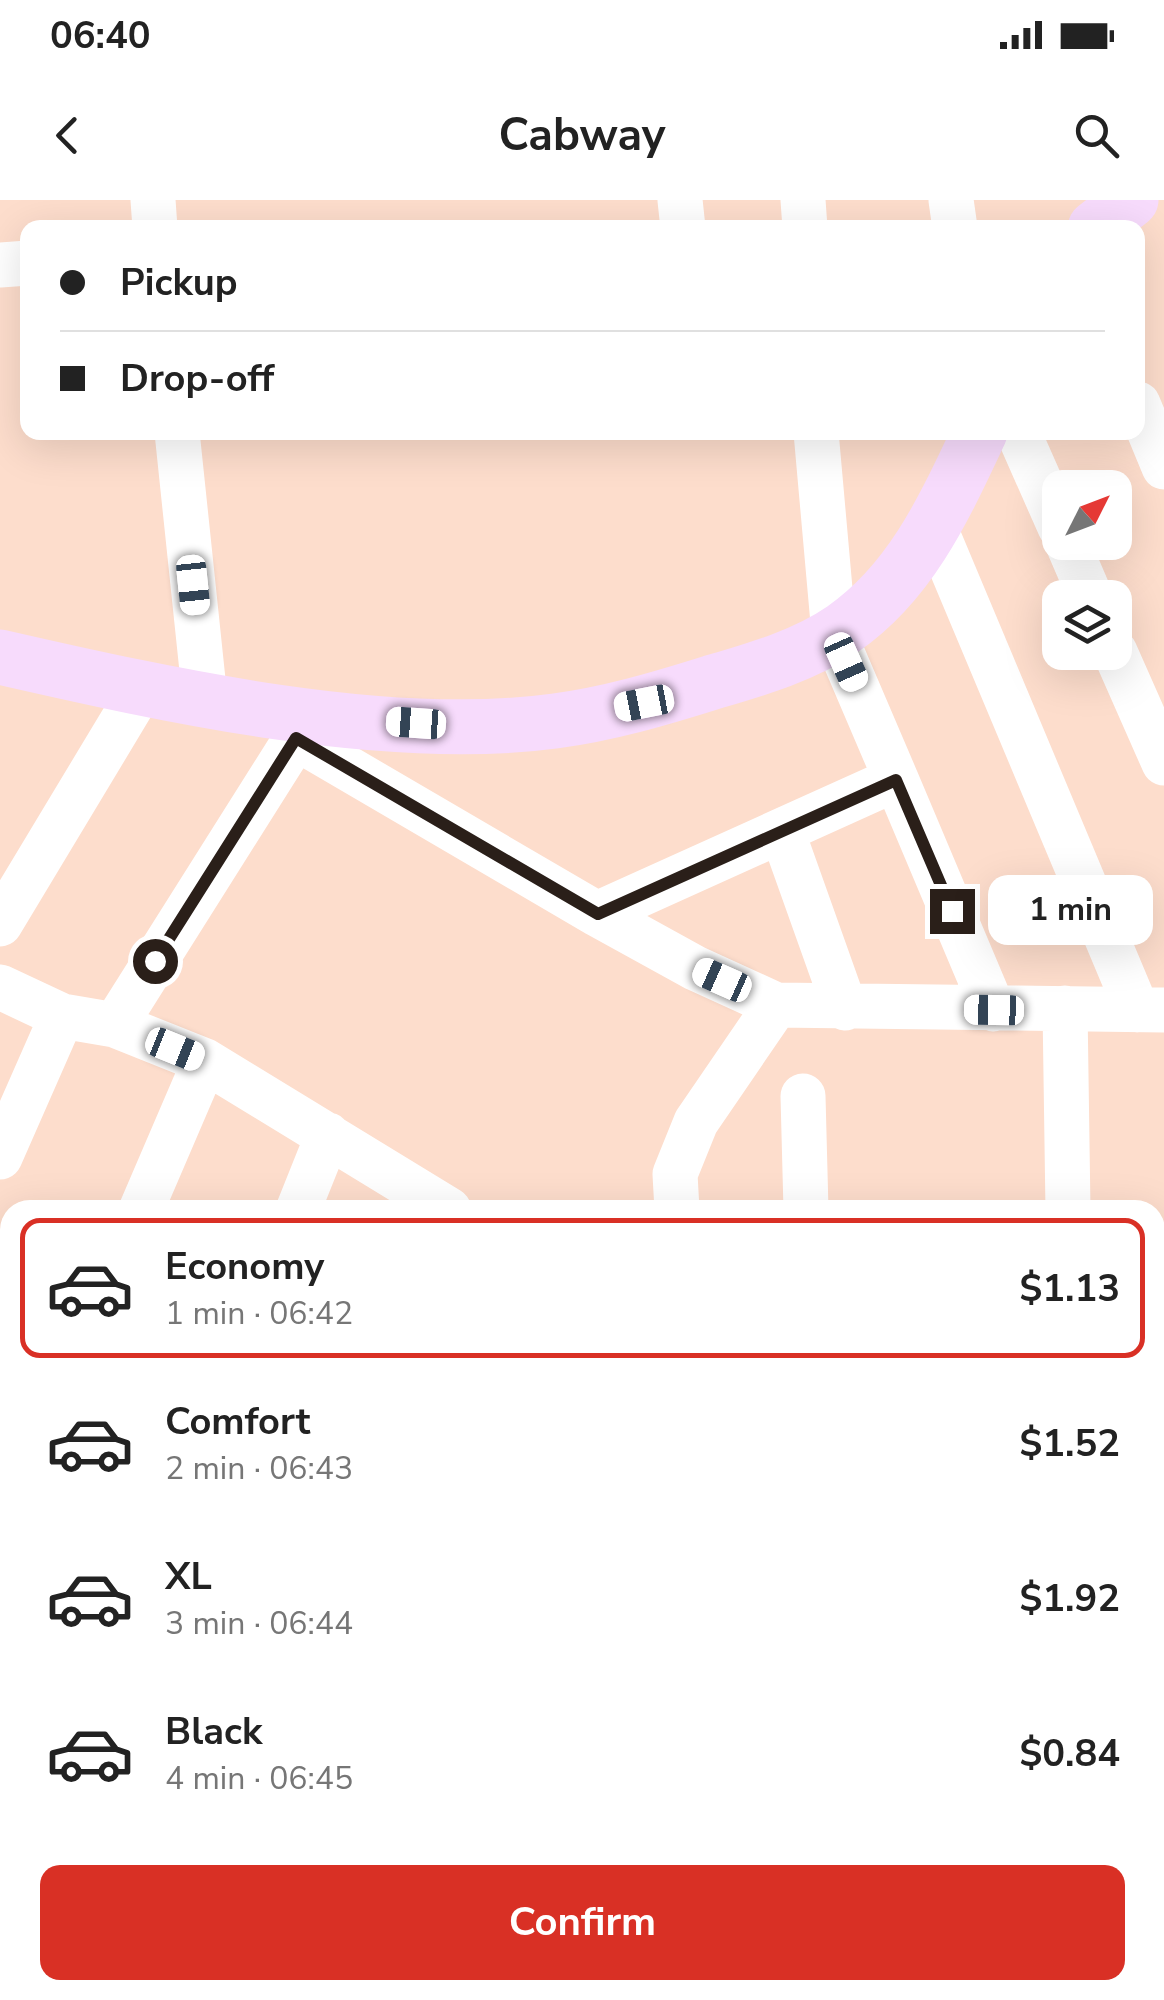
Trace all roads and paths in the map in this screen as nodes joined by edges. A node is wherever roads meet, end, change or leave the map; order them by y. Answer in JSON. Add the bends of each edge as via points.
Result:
{"nodes":[{"id":1,"x":1145,"y":421,"type":"edge"},
{"id":2,"x":178,"y":440,"type":"edge"},
{"id":3,"x":817,"y":440,"type":"edge"},
{"id":4,"x":976,"y":440,"type":"edge"},
{"id":5,"x":1022,"y":440,"type":"edge"},
{"id":6,"x":1164,"y":468,"type":"edge"},
{"id":7,"x":1042,"y":486,"type":"edge"},
{"id":8,"x":934,"y":526,"type":"junction"},
{"id":9,"x":834,"y":634,"type":"junction"},
{"id":10,"x":0,"y":657,"type":"edge"},
{"id":11,"x":1123,"y":670,"type":"edge"},
{"id":12,"x":142,"y":688,"type":"junction"},
{"id":13,"x":205,"y":699,"type":"junction"},
{"id":14,"x":287,"y":724,"type":"junction"},
{"id":15,"x":1164,"y":763,"type":"edge"},
{"id":16,"x":896,"y":780,"type":"junction"},
{"id":17,"x":782,"y":830,"type":"junction"},
{"id":18,"x":598,"y":914,"type":"junction"},
{"id":19,"x":0,"y":924,"type":"edge"},
{"id":20,"x":0,"y":987,"type":"edge"},
{"id":21,"x":776,"y":1005,"type":"junction"},
{"id":22,"x":845,"y":1008,"type":"junction"},
{"id":23,"x":1065,"y":1008,"type":"junction"},
{"id":24,"x":994,"y":1010,"type":"junction"},
{"id":25,"x":1150,"y":1010,"type":"edge"},
{"id":26,"x":62,"y":1016,"type":"junction"},
{"id":27,"x":115,"y":1025,"type":"junction"},
{"id":28,"x":204,"y":1060,"type":"junction"},
{"id":29,"x":803,"y":1096,"type":"dead end"},
{"id":30,"x":328,"y":1136,"type":"junction"},
{"id":31,"x":0,"y":1157,"type":"edge"},
{"id":32,"x":144,"y":1200,"type":"edge"},
{"id":33,"x":302,"y":1200,"type":"edge"},
{"id":34,"x":433,"y":1200,"type":"edge"},
{"id":35,"x":677,"y":1200,"type":"edge"},
{"id":36,"x":806,"y":1200,"type":"edge"},
{"id":37,"x":1068,"y":1200,"type":"edge"}],
"edges":[{"from":1,"to":6,"type":"street"},
{"from":2,"to":13,"type":"street"},
{"from":3,"to":9,"type":"street"},
{"from":4,"to":8,"type":"main road"},
{"from":5,"to":7,"type":"street"},
{"from":8,"to":9,"type":"main road","via":[[889,587]]},
{"from":8,"to":25,"type":"street"},
{"from":9,"to":14,"type":"main road","via":[[765,666],[555,722]]},
{"from":9,"to":16,"type":"street"},
{"from":10,"to":12,"type":"main road"},
{"from":11,"to":15,"type":"street"},
{"from":12,"to":13,"type":"main road"},
{"from":12,"to":19,"type":"street"},
{"from":13,"to":14,"type":"main road"},
{"from":14,"to":18,"type":"street"},
{"from":14,"to":27,"type":"street"},
{"from":16,"to":17,"type":"street"},
{"from":16,"to":24,"type":"street"},
{"from":17,"to":18,"type":"street"},
{"from":17,"to":22,"type":"street"},
{"from":18,"to":21,"type":"street"},
{"from":20,"to":26,"type":"street"},
{"from":21,"to":22,"type":"street"},
{"from":21,"to":35,"type":"street","via":[[696,1122],[675,1174]]},
{"from":22,"to":24,"type":"street"},
{"from":23,"to":24,"type":"street"},
{"from":23,"to":25,"type":"street"},
{"from":23,"to":37,"type":"street"},
{"from":26,"to":27,"type":"street"},
{"from":26,"to":31,"type":"street"},
{"from":27,"to":28,"type":"street"},
{"from":28,"to":30,"type":"street"},
{"from":28,"to":32,"type":"street"},
{"from":29,"to":36,"type":"street"},
{"from":30,"to":33,"type":"street"},
{"from":30,"to":34,"type":"street"}]}
